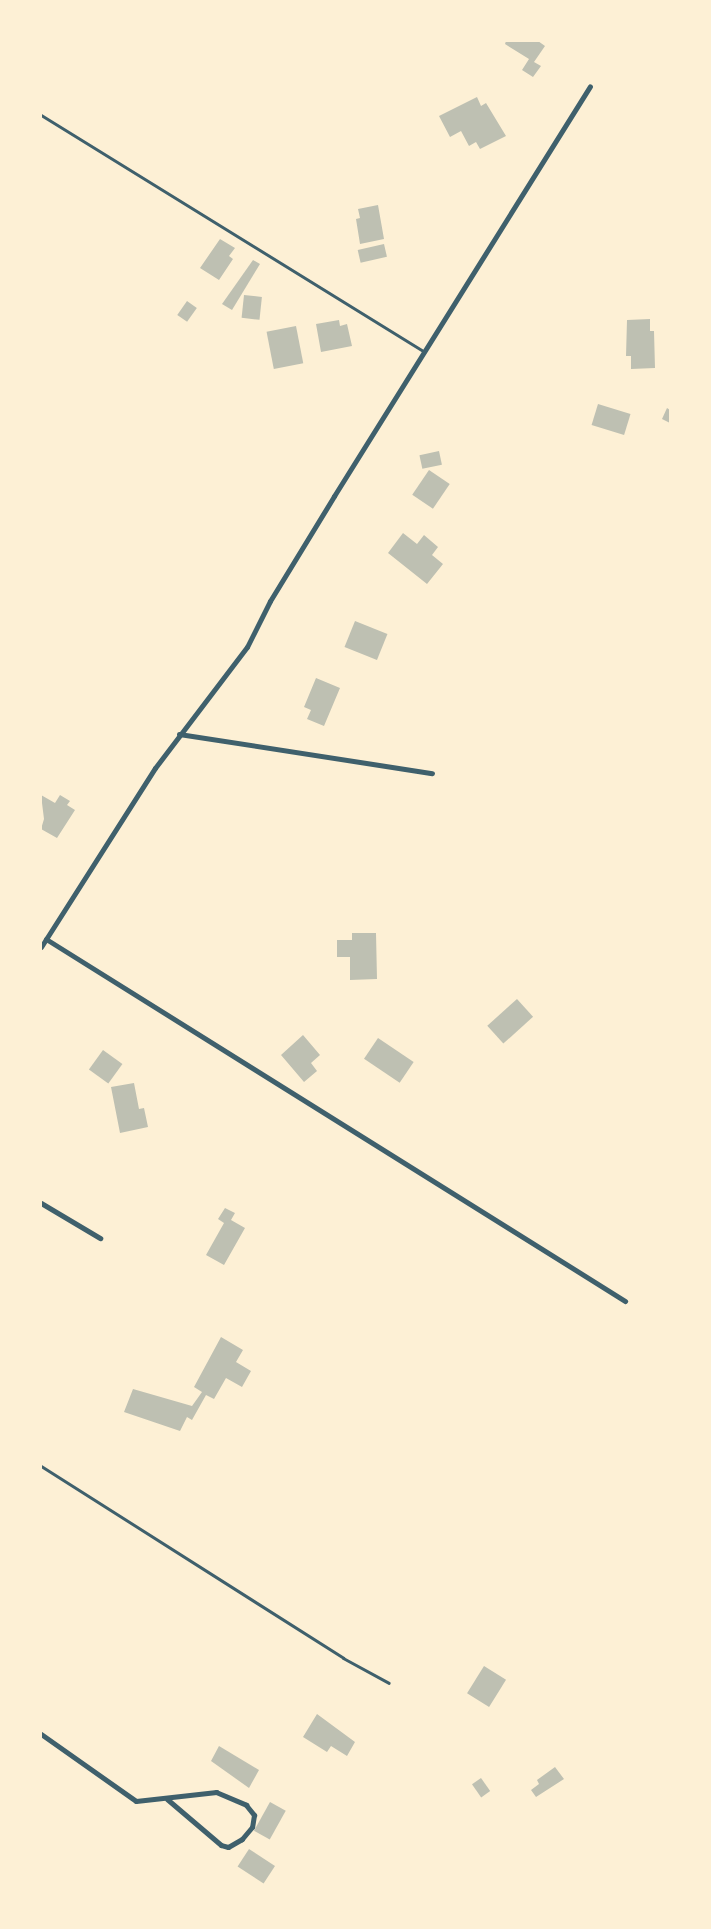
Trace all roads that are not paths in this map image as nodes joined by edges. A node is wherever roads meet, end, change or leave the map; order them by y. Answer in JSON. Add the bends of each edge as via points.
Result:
{"nodes":[{"id":1,"x":590,"y":87,"type":"dead end"},
{"id":2,"x":41,"y":115,"type":"edge"},
{"id":3,"x":424,"y":352,"type":"junction"},
{"id":4,"x":179,"y":734,"type":"junction"},
{"id":5,"x":432,"y":773,"type":"dead end"},
{"id":6,"x":46,"y":939,"type":"junction"},
{"id":7,"x":41,"y":947,"type":"edge"},
{"id":8,"x":41,"y":1203,"type":"edge"},
{"id":9,"x":100,"y":1238,"type":"dead end"},
{"id":10,"x":625,"y":1301,"type":"dead end"},
{"id":11,"x":41,"y":1466,"type":"edge"},
{"id":12,"x":389,"y":1683,"type":"dead end"},
{"id":13,"x":41,"y":1734,"type":"edge"},
{"id":14,"x":167,"y":1799,"type":"junction"}],
"edges":[{"from":1,"to":3,"type":"street"},
{"from":2,"to":3,"type":"lane"},
{"from":3,"to":4,"type":"street","via":[[270,601],[248,646]]},
{"from":4,"to":5,"type":"street"},
{"from":4,"to":6,"type":"street"},
{"from":6,"to":7,"type":"street"},
{"from":6,"to":10,"type":"street"},
{"from":8,"to":9,"type":"street"},
{"from":11,"to":12,"type":"lane","via":[[351,1663]]},
{"from":13,"to":14,"type":"street","via":[[136,1802]]},
{"from":14,"to":14,"type":"street","via":[[216,1792],[246,1805],[254,1815],[252,1827],[242,1839],[228,1847],[221,1845]]}]}
